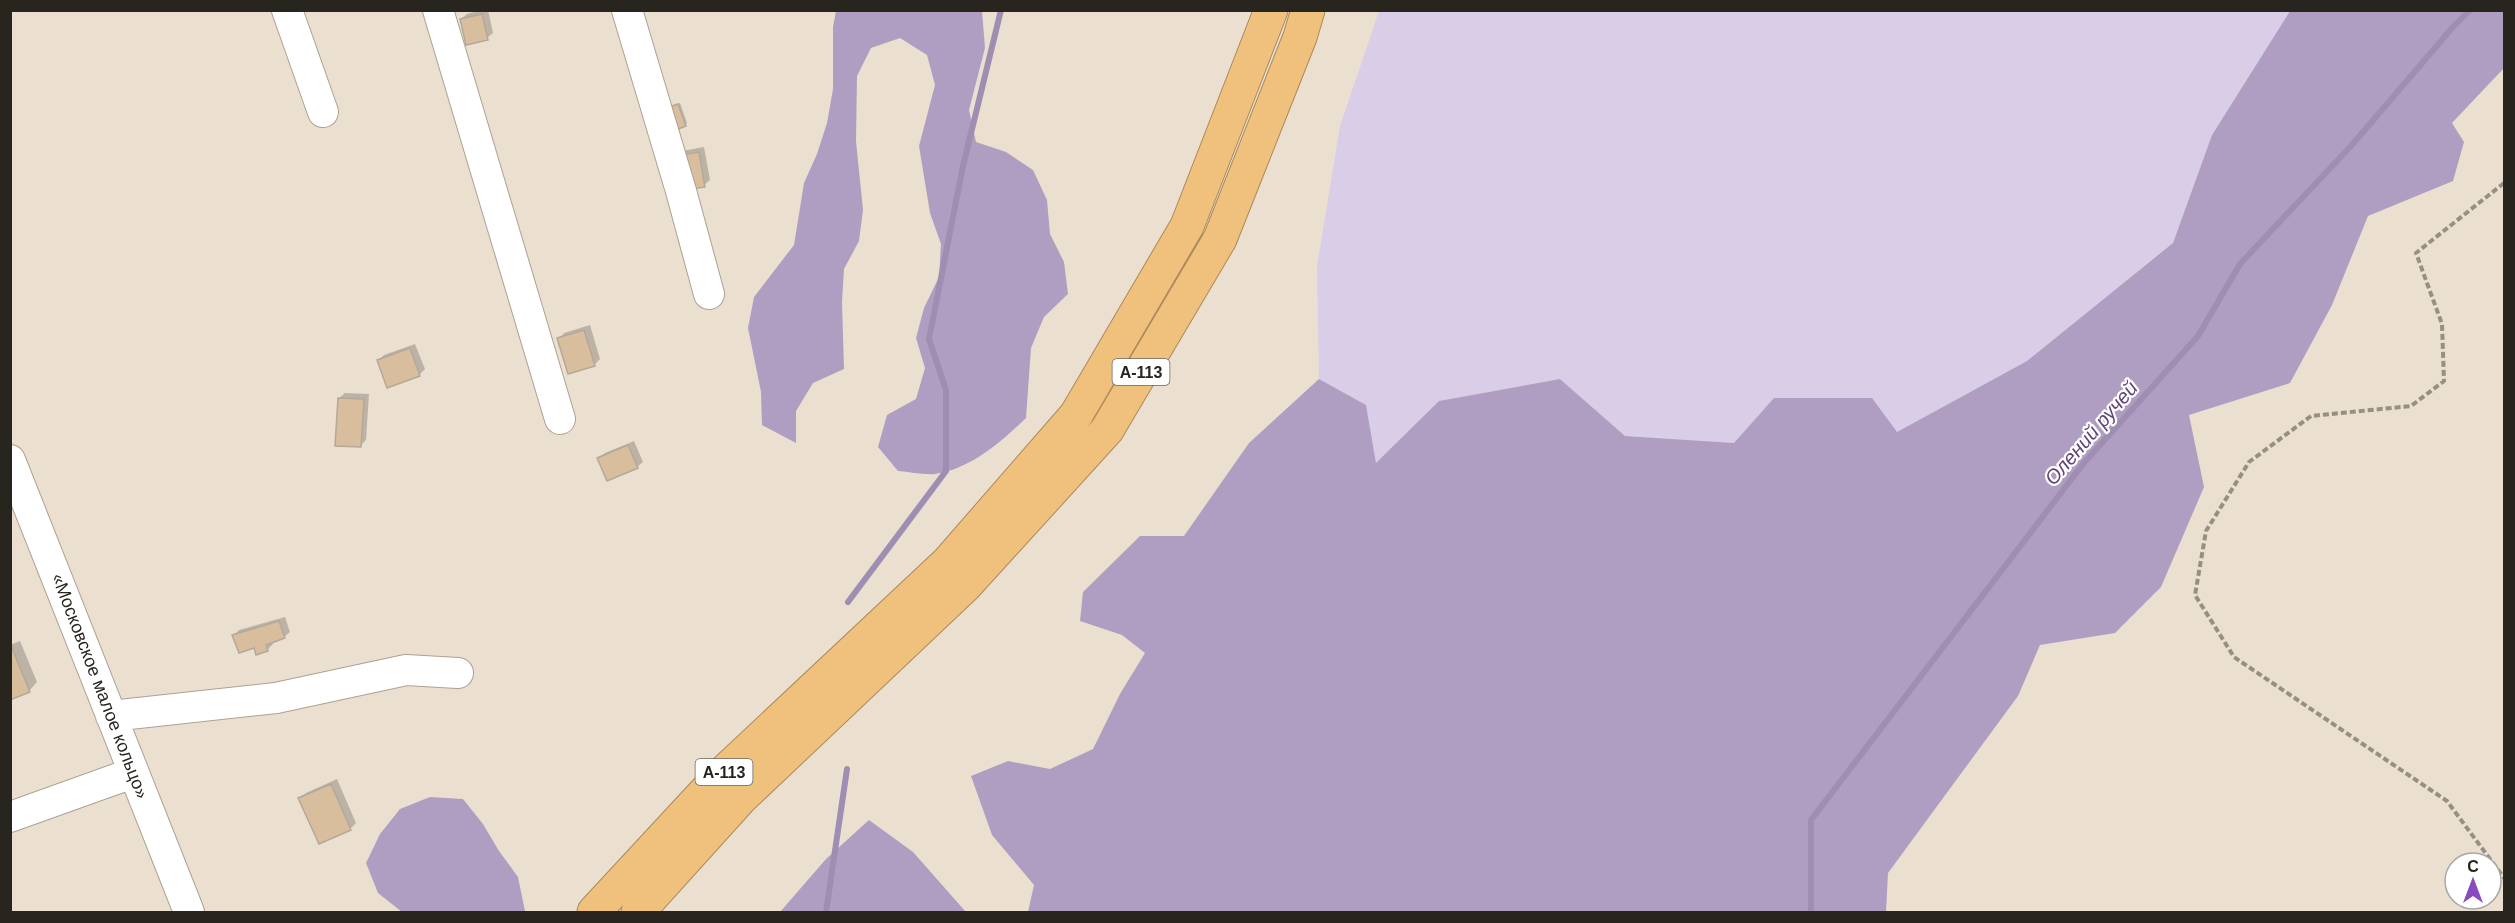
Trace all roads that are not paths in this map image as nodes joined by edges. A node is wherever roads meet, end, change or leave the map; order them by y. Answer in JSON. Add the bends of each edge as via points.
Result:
{"nodes":[{"id":1,"x":287,"y":10,"type":"edge"},
{"id":2,"x":438,"y":10,"type":"edge"},
{"id":3,"x":627,"y":10,"type":"edge"},
{"id":4,"x":1271,"y":10,"type":"edge"},
{"id":5,"x":1308,"y":10,"type":"edge"},
{"id":6,"x":322,"y":112,"type":"dead end"},
{"id":7,"x":709,"y":294,"type":"dead end"},
{"id":8,"x":560,"y":419,"type":"dead end"},
{"id":9,"x":10,"y":460,"type":"edge"},
{"id":10,"x":458,"y":673,"type":"dead end"},
{"id":11,"x":111,"y":716,"type":"junction"},
{"id":12,"x":133,"y":773,"type":"junction"},
{"id":13,"x":10,"y":817,"type":"edge"},
{"id":14,"x":597,"y":907,"type":"edge"},
{"id":15,"x":189,"y":912,"type":"edge"},
{"id":16,"x":638,"y":912,"type":"edge"}],
"edges":[{"from":1,"to":6,"type":"street"},
{"from":2,"to":8,"type":"street"},
{"from":3,"to":7,"type":"street"},
{"from":4,"to":14,"type":"highway","number":"А-113","via":[[1187,226],[1076,415],[948,562],[721,775]]},
{"from":5,"to":16,"type":"highway","number":"А-113","via":[[1220,239],[1107,429],[966,585],[741,798]]},
{"from":9,"to":11,"type":"street","name":"«Московское малое кольцо»"},
{"from":10,"to":11,"type":"street","via":[[406,670],[276,698]]},
{"from":11,"to":12,"type":"street","name":"«Московское малое кольцо»"},
{"from":12,"to":13,"type":"street"},
{"from":12,"to":15,"type":"street","name":"«Московское малое кольцо»"}]}
